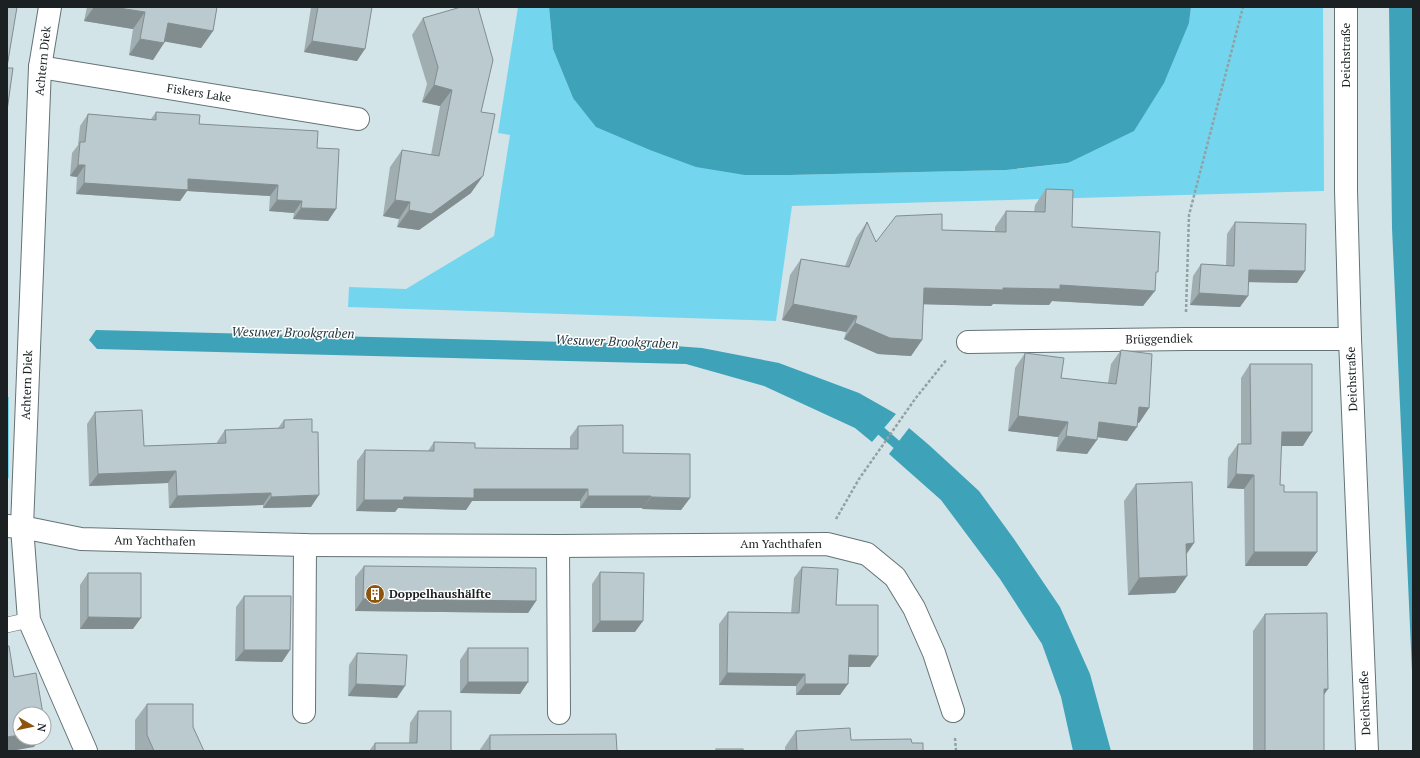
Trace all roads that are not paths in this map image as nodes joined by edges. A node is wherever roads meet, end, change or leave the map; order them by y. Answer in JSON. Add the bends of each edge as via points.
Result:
{"nodes":[{"id":1,"x":50,"y":7,"type":"edge"},
{"id":2,"x":1346,"y":7,"type":"edge"},
{"id":3,"x":40,"y":67,"type":"junction"},
{"id":4,"x":358,"y":120,"type":"dead end"},
{"id":5,"x":1350,"y":339,"type":"junction"},
{"id":6,"x":968,"y":342,"type":"road end"},
{"id":7,"x":14,"y":526,"type":"edge"},
{"id":8,"x":305,"y":545,"type":"junction"},
{"id":9,"x":558,"y":546,"type":"junction"},
{"id":10,"x":29,"y":620,"type":"junction"},
{"id":11,"x":7,"y":625,"type":"edge"},
{"id":12,"x":953,"y":711,"type":"dead end"},
{"id":13,"x":304,"y":712,"type":"dead end"},
{"id":14,"x":559,"y":713,"type":"dead end"},
{"id":15,"x":86,"y":751,"type":"edge"},
{"id":16,"x":1367,"y":751,"type":"edge"}],
"edges":[{"from":1,"to":3,"type":"street","name":"Achtern Diek"},
{"from":2,"to":5,"type":"street","name":"Deichstraße","via":[[1346,190]]},
{"from":3,"to":4,"type":"street","name":"Fiskers Lake"},
{"from":3,"to":7,"type":"street","name":"Achtern Diek"},
{"from":5,"to":6,"type":"street","name":"Brüggendiek"},
{"from":5,"to":16,"type":"street","name":"Deichstraße"},
{"from":7,"to":8,"type":"street","name":"Am Yachthafen","via":[[81,539]]},
{"from":7,"to":10,"type":"street","name":"Achtern Diek"},
{"from":8,"to":9,"type":"street","name":"Am Yachthafen"},
{"from":8,"to":13,"type":"street"},
{"from":9,"to":12,"type":"street","name":"Am Yachthafen","via":[[827,544],[867,554],[895,577],[914,608],[934,653]]},
{"from":9,"to":14,"type":"street"},
{"from":10,"to":11,"type":"lane"},
{"from":10,"to":15,"type":"street","name":"Achtern Diek"}]}
